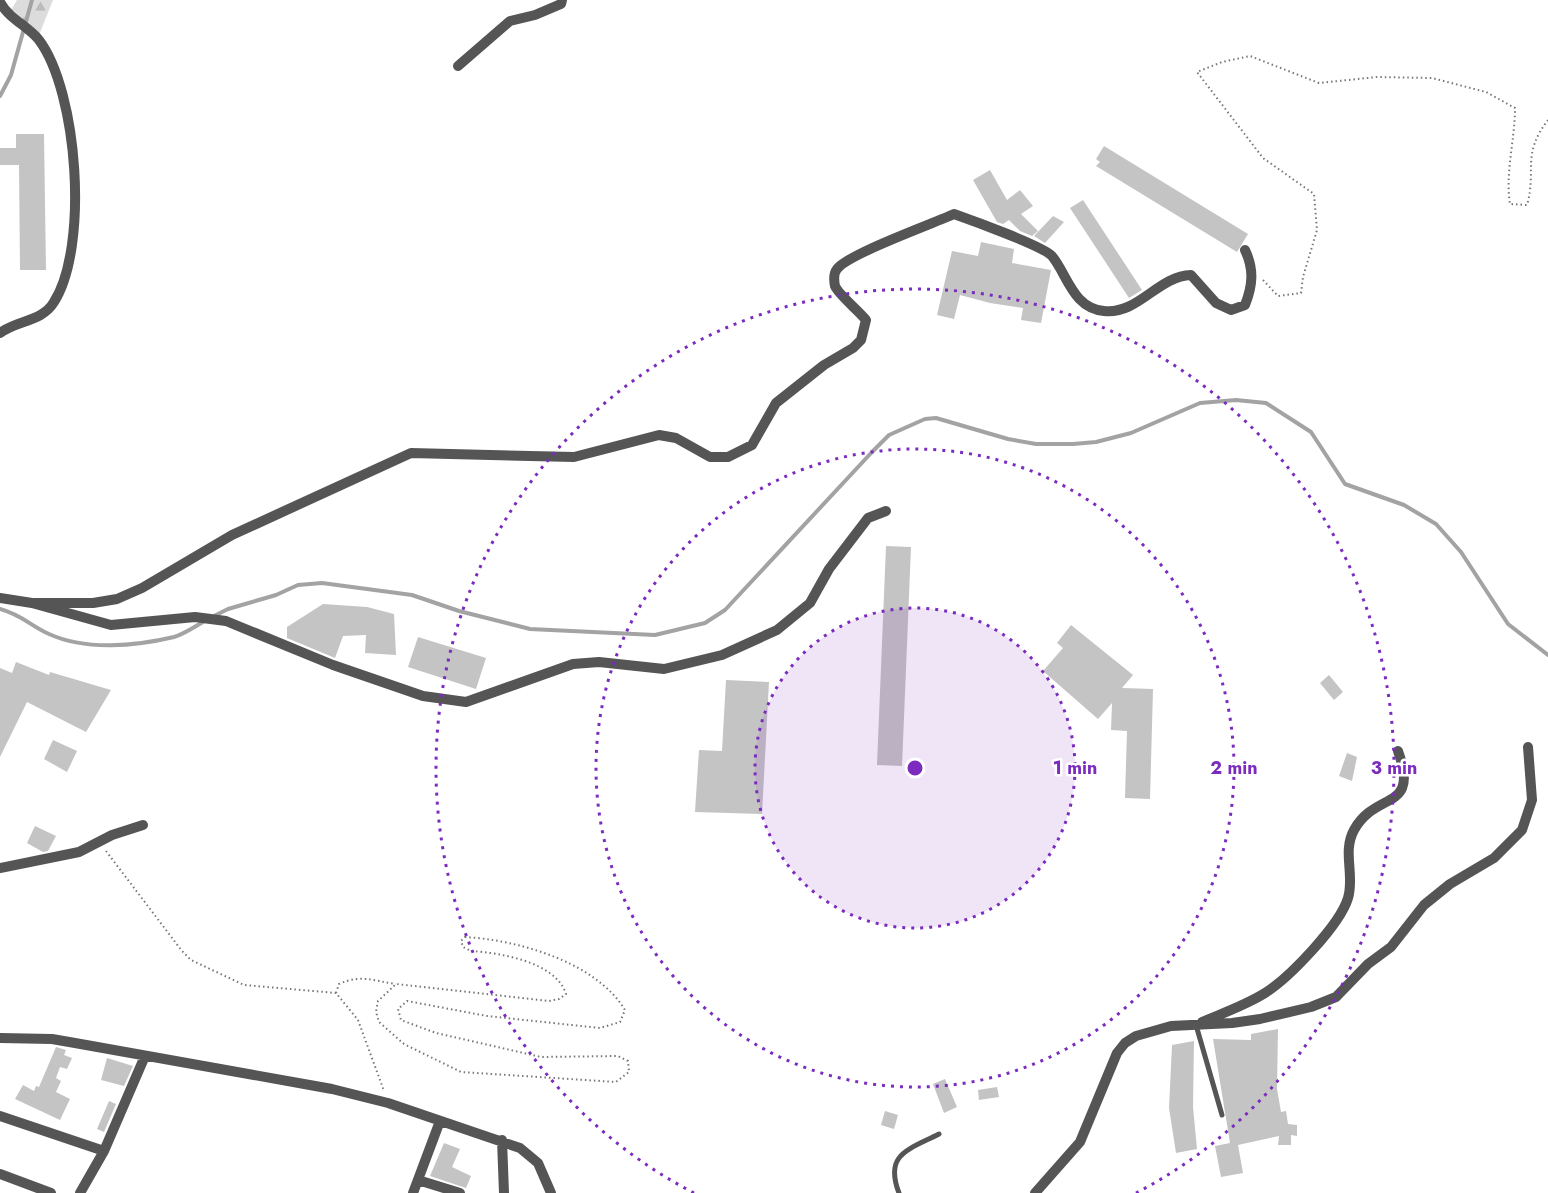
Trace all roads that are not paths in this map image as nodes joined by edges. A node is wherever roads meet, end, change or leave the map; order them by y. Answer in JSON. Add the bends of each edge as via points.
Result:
{"nodes":[{"id":1,"x":562,"y":0,"type":"edge"},
{"id":2,"x":0,"y":2,"type":"edge"},
{"id":3,"x":458,"y":66,"type":"dead end"},
{"id":4,"x":1245,"y":250,"type":"dead end"},
{"id":5,"x":0,"y":333,"type":"edge"},
{"id":6,"x":886,"y":511,"type":"dead end"},
{"id":7,"x":0,"y":598,"type":"edge"},
{"id":8,"x":32,"y":603,"type":"junction"},
{"id":9,"x":1528,"y":747,"type":"dead end"},
{"id":10,"x":1398,"y":751,"type":"dead end"},
{"id":11,"x":143,"y":825,"type":"dead end"},
{"id":12,"x":0,"y":868,"type":"edge"},
{"id":13,"x":1196,"y":1025,"type":"junction"},
{"id":14,"x":0,"y":1038,"type":"edge"},
{"id":15,"x":145,"y":1056,"type":"junction"},
{"id":16,"x":1222,"y":1115,"type":"dead end"},
{"id":17,"x":0,"y":1116,"type":"edge"},
{"id":18,"x":440,"y":1121,"type":"junction"},
{"id":19,"x":939,"y":1134,"type":"dead end"},
{"id":20,"x":502,"y":1140,"type":"junction"},
{"id":21,"x":104,"y":1151,"type":"junction"},
{"id":22,"x":0,"y":1174,"type":"edge"},
{"id":23,"x":418,"y":1180,"type":"junction"},
{"id":24,"x":51,"y":1193,"type":"edge"},
{"id":25,"x":80,"y":1193,"type":"edge"},
{"id":26,"x":413,"y":1193,"type":"edge"},
{"id":27,"x":460,"y":1193,"type":"edge"},
{"id":28,"x":504,"y":1193,"type":"edge"},
{"id":29,"x":551,"y":1193,"type":"edge"},
{"id":30,"x":899,"y":1193,"type":"edge"},
{"id":31,"x":1035,"y":1193,"type":"edge"}],
"edges":[{"from":1,"to":3,"type":"street","via":[[561,4],[534,15],[510,21]]},
{"from":2,"to":5,"type":"street","via":[[5,12],[39,41],[61,85],[75,182],[73,249],[54,302],[45,313]]},
{"from":4,"to":8,"type":"street","via":[[1253,270],[1245,305],[1231,310],[1216,303],[1191,275],[1175,276],[1126,309],[1104,311],[1088,306],[1072,292],[1051,255],[954,214],[857,254],[837,268],[834,276],[838,293],[855,305],[866,320],[861,340],[776,403],[752,445],[728,457],[710,457],[676,438],[659,435],[574,457],[411,453],[232,535],[117,599]]},
{"from":6,"to":8,"type":"street","via":[[868,518],[852,537],[810,603],[768,634],[722,655],[664,669],[573,663],[466,702],[423,696],[333,665],[226,621],[195,617],[111,624]]},
{"from":7,"to":8,"type":"street"},
{"from":9,"to":13,"type":"street","via":[[1532,800],[1522,830],[1494,858],[1424,905],[1390,947],[1336,997],[1277,1015]]},
{"from":10,"to":13,"type":"street","via":[[1406,772],[1402,789],[1361,818],[1350,837],[1349,897],[1333,928],[1266,993]]},
{"from":11,"to":12,"type":"street","via":[[79,852]]},
{"from":13,"to":16,"type":"lane"},
{"from":13,"to":31,"type":"street","via":[[1171,1026],[1125,1042],[1080,1142]]},
{"from":14,"to":15,"type":"street","via":[[52,1039]]},
{"from":15,"to":18,"type":"street","via":[[332,1089]]},
{"from":15,"to":21,"type":"street"},
{"from":17,"to":21,"type":"street"},
{"from":18,"to":20,"type":"street"},
{"from":18,"to":23,"type":"street"},
{"from":19,"to":30,"type":"lane","via":[[897,1159],[893,1169]]},
{"from":20,"to":28,"type":"street"},
{"from":20,"to":29,"type":"street","via":[[538,1163]]},
{"from":21,"to":25,"type":"street"},
{"from":22,"to":24,"type":"street"},
{"from":23,"to":26,"type":"street"},
{"from":23,"to":27,"type":"street"}]}
